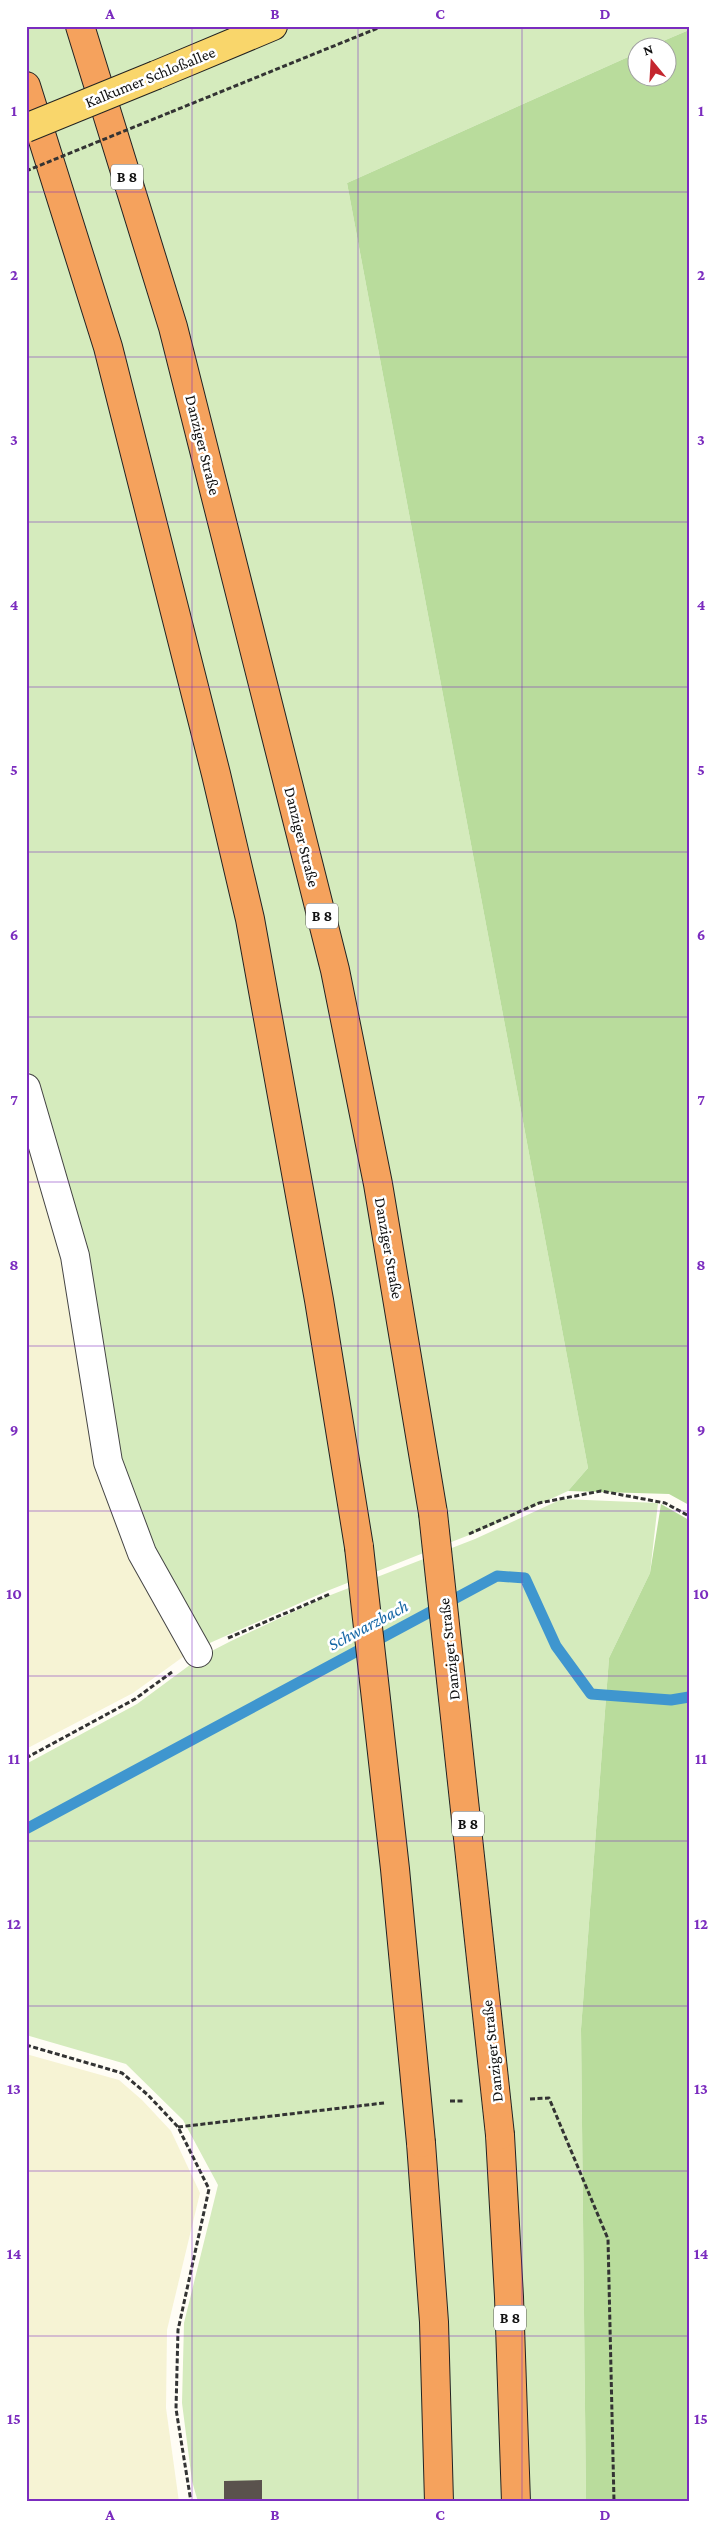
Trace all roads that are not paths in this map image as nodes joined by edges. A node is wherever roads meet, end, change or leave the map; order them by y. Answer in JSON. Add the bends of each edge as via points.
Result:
{"nodes":[{"id":1,"x":80,"y":26,"type":"edge"},
{"id":2,"x":273,"y":26,"type":"edge"},
{"id":3,"x":26,"y":86,"type":"edge"},
{"id":4,"x":26,"y":128,"type":"edge"},
{"id":5,"x":26,"y":1088,"type":"edge"},
{"id":6,"x":198,"y":1653,"type":"road end"},
{"id":7,"x":439,"y":2502,"type":"edge"},
{"id":8,"x":516,"y":2502,"type":"edge"}],
"edges":[{"from":1,"to":8,"type":"highway","name":"Danziger Straße","number":"B 8","bridge":true,"via":[[173,327],[335,970],[378,1184],[434,1513],[500,2135]]},
{"from":2,"to":4,"type":"main road","name":"Kalkumer Schloßallee","bridge":true},
{"from":3,"to":7,"type":"highway","bridge":true,"via":[[108,347],[216,774],[250,919],[316,1280],[359,1547],[395,1869],[434,2322]]},
{"from":5,"to":6,"type":"lane","via":[[75,1256],[108,1462],[142,1552]]}]}
